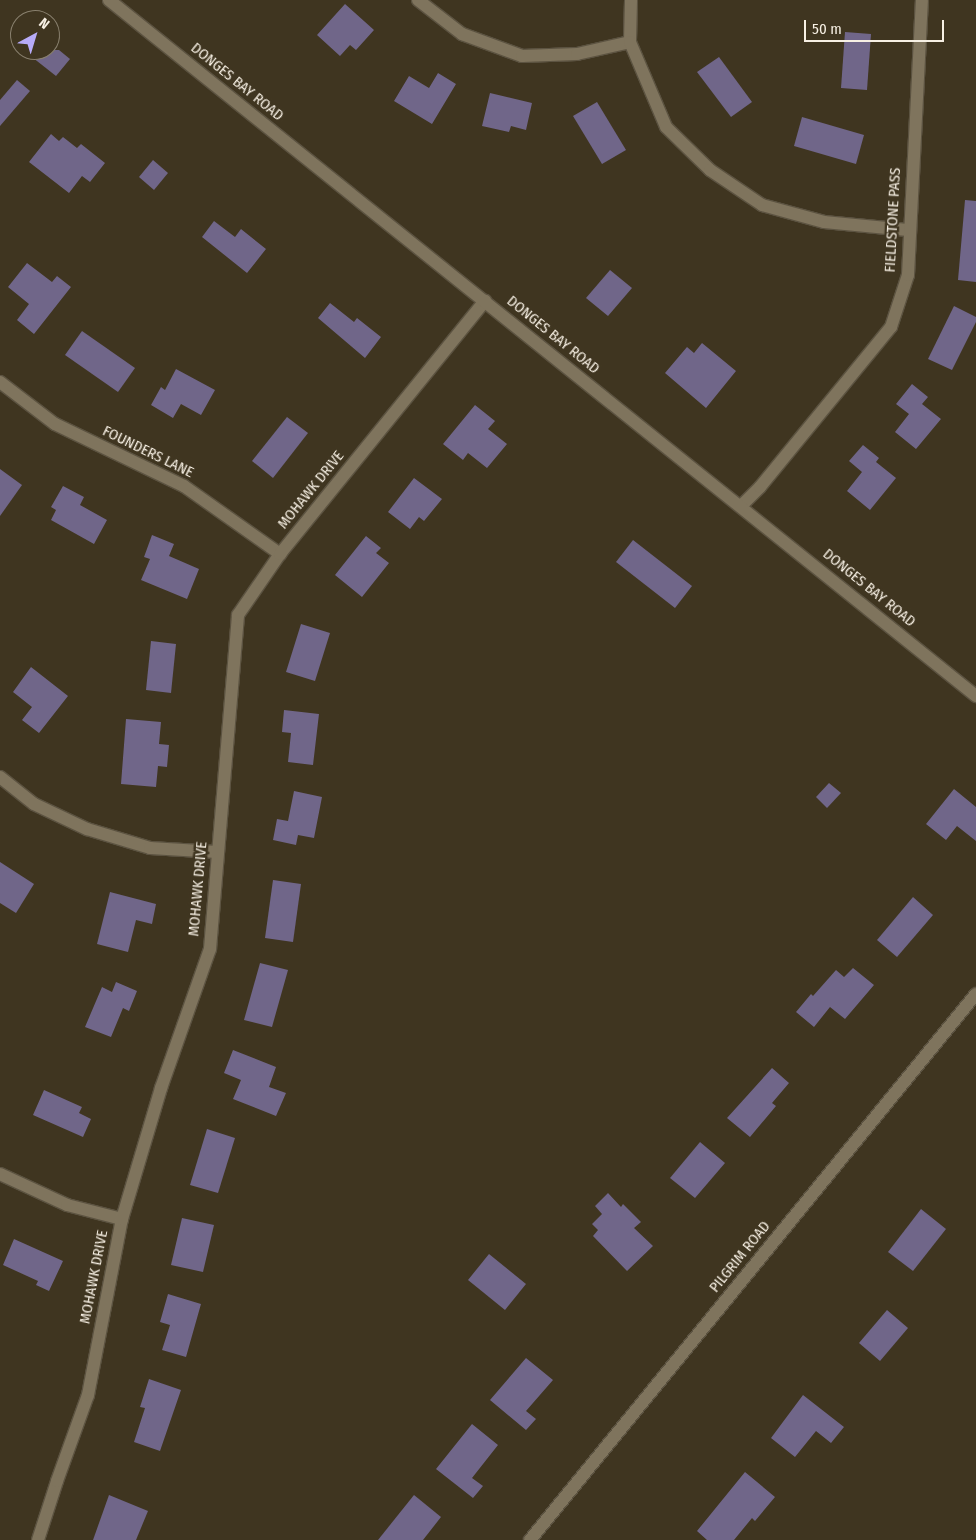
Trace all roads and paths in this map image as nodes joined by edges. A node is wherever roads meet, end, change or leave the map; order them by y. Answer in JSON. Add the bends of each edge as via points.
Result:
{"nodes":[{"id":1,"x":109,"y":0,"type":"edge"},
{"id":2,"x":418,"y":0,"type":"edge"},
{"id":3,"x":631,"y":0,"type":"edge"},
{"id":4,"x":922,"y":0,"type":"edge"},
{"id":5,"x":630,"y":42,"type":"junction"},
{"id":6,"x":908,"y":230,"type":"junction"},
{"id":7,"x":485,"y":301,"type":"junction"},
{"id":8,"x":0,"y":382,"type":"edge"},
{"id":9,"x":741,"y":506,"type":"junction"},
{"id":10,"x":280,"y":554,"type":"junction"},
{"id":11,"x":976,"y":696,"type":"edge"},
{"id":12,"x":0,"y":777,"type":"edge"},
{"id":13,"x":218,"y":852,"type":"junction"},
{"id":14,"x":976,"y":994,"type":"edge"},
{"id":15,"x":0,"y":1174,"type":"edge"},
{"id":16,"x":122,"y":1220,"type":"junction"},
{"id":17,"x":38,"y":1540,"type":"edge"},
{"id":18,"x":530,"y":1540,"type":"edge"}],
"edges":[{"from":1,"to":7,"type":"street","name":"DONGES BAY ROAD"},
{"from":2,"to":5,"type":"street","via":[[462,34],[522,56],[577,54]]},
{"from":3,"to":5,"type":"street"},
{"from":4,"to":6,"type":"street","name":"FIELDSTONE PASS"},
{"from":5,"to":6,"type":"street","via":[[666,127],[710,170],[762,205],[824,222]]},
{"from":6,"to":9,"type":"street","name":"FIELDSTONE PASS","via":[[908,275],[891,326]]},
{"from":7,"to":9,"type":"street","name":"DONGES BAY ROAD"},
{"from":7,"to":10,"type":"street","name":"MOHAWK DRIVE"},
{"from":8,"to":10,"type":"street","name":"FOUNDERS LANE","via":[[55,424],[184,486]]},
{"from":9,"to":11,"type":"street","name":"DONGES BAY ROAD"},
{"from":10,"to":13,"type":"street","name":"MOHAWK DRIVE","via":[[238,615]]},
{"from":12,"to":13,"type":"street","via":[[34,804],[87,829],[150,848]]},
{"from":13,"to":16,"type":"street","name":"MOHAWK DRIVE","via":[[210,949],[160,1088]]},
{"from":14,"to":18,"type":"street","name":"PILGRIM ROAD"},
{"from":15,"to":16,"type":"street","via":[[68,1206]]},
{"from":16,"to":17,"type":"street","name":"MOHAWK DRIVE","via":[[88,1396],[56,1480]]}]}
